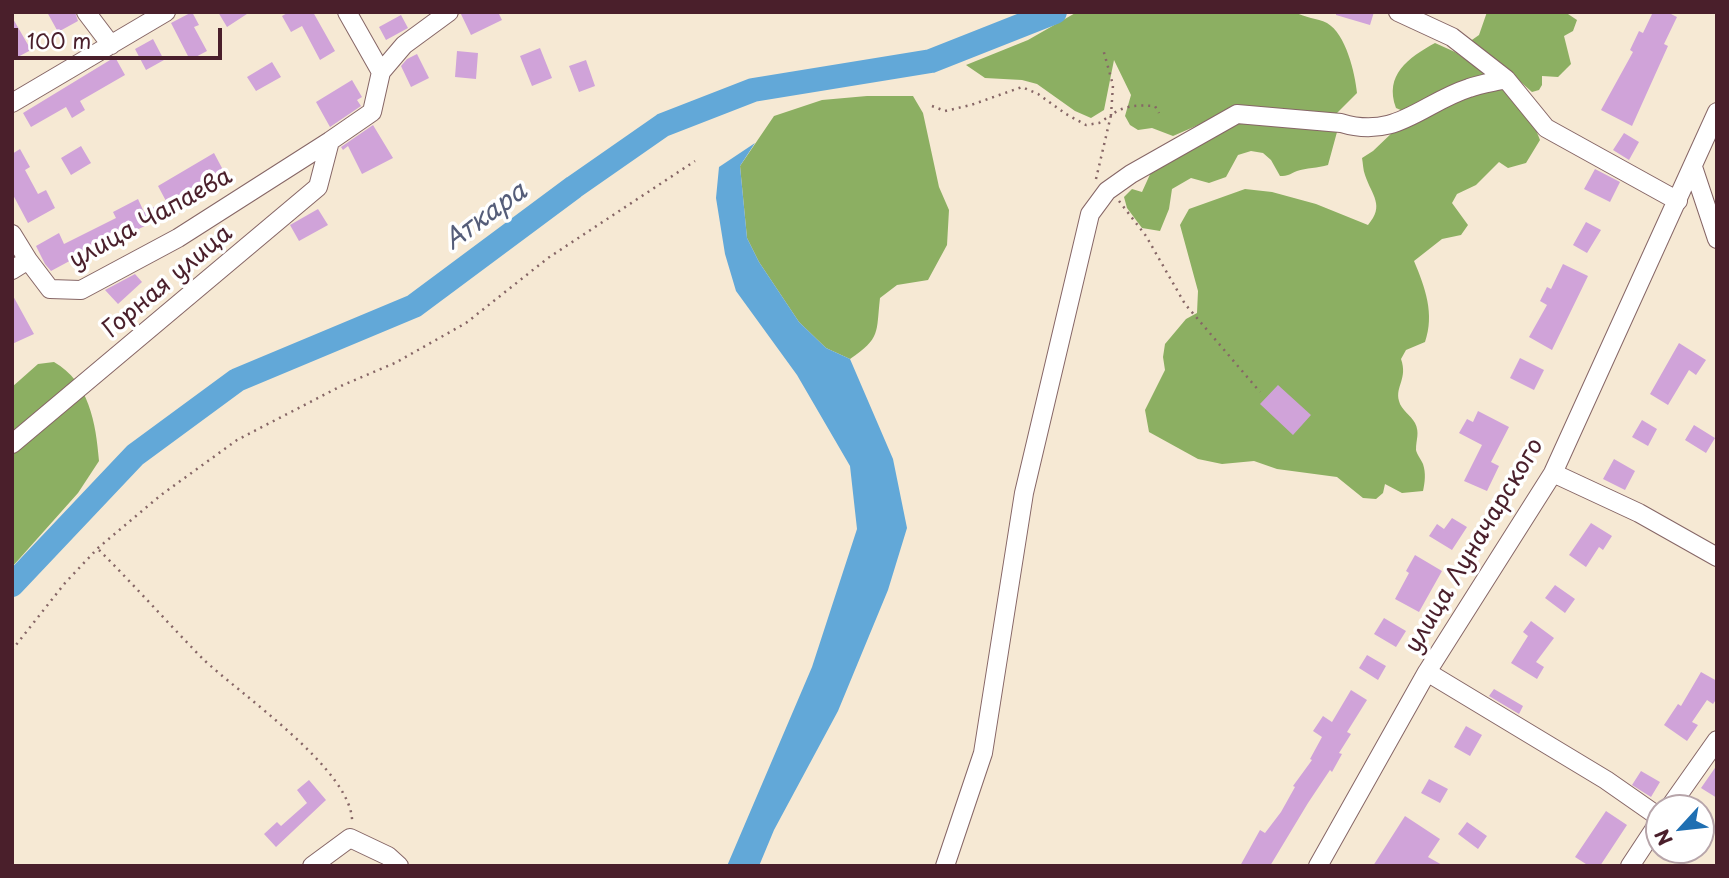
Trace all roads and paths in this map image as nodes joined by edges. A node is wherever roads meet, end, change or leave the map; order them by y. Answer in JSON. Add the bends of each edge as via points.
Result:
{"nodes":[{"id":1,"x":86,"y":12,"type":"edge"},
{"id":2,"x":166,"y":12,"type":"edge"},
{"id":3,"x":347,"y":12,"type":"edge"},
{"id":4,"x":449,"y":12,"type":"edge"},
{"id":5,"x":1398,"y":12,"type":"edge"},
{"id":6,"x":111,"y":45,"type":"junction"},
{"id":7,"x":1103,"y":50,"type":"dead end"},
{"id":8,"x":381,"y":72,"type":"junction"},
{"id":9,"x":1506,"y":79,"type":"junction"},
{"id":10,"x":12,"y":103,"type":"edge"},
{"id":11,"x":932,"y":106,"type":"dead end"},
{"id":12,"x":1717,"y":112,"type":"edge"},
{"id":13,"x":1159,"y":113,"type":"dead end"},
{"id":14,"x":1111,"y":115,"type":"junction"},
{"id":15,"x":330,"y":141,"type":"junction"},
{"id":16,"x":695,"y":161,"type":"dead end"},
{"id":17,"x":1693,"y":167,"type":"junction"},
{"id":18,"x":1100,"y":190,"type":"junction"},
{"id":19,"x":1678,"y":201,"type":"junction"},
{"id":20,"x":12,"y":234,"type":"edge"},
{"id":21,"x":1717,"y":239,"type":"edge"},
{"id":22,"x":20,"y":265,"type":"edge"},
{"id":23,"x":1261,"y":392,"type":"dead end"},
{"id":24,"x":12,"y":444,"type":"edge"},
{"id":25,"x":1553,"y":473,"type":"junction"},
{"id":26,"x":98,"y":548,"type":"junction"},
{"id":27,"x":1717,"y":557,"type":"edge"},
{"id":28,"x":12,"y":650,"type":"edge"},
{"id":29,"x":1427,"y":672,"type":"junction"},
{"id":30,"x":1717,"y":740,"type":"edge"},
{"id":31,"x":1679,"y":794,"type":"edge"},
{"id":32,"x":1645,"y":809,"type":"edge"},
{"id":33,"x":351,"y":838,"type":"junction"},
{"id":34,"x":1645,"y":842,"type":"edge"},
{"id":35,"x":312,"y":866,"type":"edge"},
{"id":36,"x":399,"y":866,"type":"edge"},
{"id":37,"x":945,"y":866,"type":"edge"},
{"id":38,"x":1318,"y":866,"type":"edge"},
{"id":39,"x":1630,"y":866,"type":"edge"}],
"edges":[{"from":1,"to":6,"type":"street"},
{"from":2,"to":6,"type":"street"},
{"from":3,"to":8,"type":"street"},
{"from":4,"to":8,"type":"street","via":[[404,45]]},
{"from":5,"to":9,"type":"street","via":[[1452,37]]},
{"from":6,"to":10,"type":"street"},
{"from":7,"to":14,"type":"path","via":[[1113,85]]},
{"from":8,"to":15,"type":"street","via":[[372,112]]},
{"from":9,"to":18,"type":"street","via":[[1467,88],[1398,124],[1357,128],[1341,122],[1237,114]]},
{"from":9,"to":19,"type":"street","via":[[1546,128]]},
{"from":11,"to":14,"type":"path","via":[[945,111],[1022,87],[1086,125]]},
{"from":12,"to":17,"type":"street","name":"улица Луначарского"},
{"from":13,"to":14,"type":"path","via":[[1155,106],[1136,104]]},
{"from":14,"to":18,"type":"path"},
{"from":15,"to":22,"type":"street","name":"улица Чапаева","via":[[178,238],[81,290],[50,289]]},
{"from":15,"to":24,"type":"street","name":"Горная улица","via":[[318,187]]},
{"from":16,"to":26,"type":"path","via":[[548,258],[466,323],[237,440],[160,495]]},
{"from":17,"to":19,"type":"street","name":"улица Луначарского"},
{"from":17,"to":21,"type":"street"},
{"from":18,"to":23,"type":"path","via":[[1119,201],[1146,236],[1185,304]]},
{"from":18,"to":37,"type":"street","via":[[1090,214],[1024,493],[983,752]]},
{"from":19,"to":25,"type":"street","name":"улица Луначарского"},
{"from":20,"to":22,"type":"street","name":"улица Чапаева"},
{"from":25,"to":27,"type":"street","via":[[1639,513]]},
{"from":25,"to":29,"type":"street","name":"улица Луначарского"},
{"from":26,"to":28,"type":"path"},
{"from":26,"to":33,"type":"path","via":[[204,659],[301,743],[335,780],[353,814]]},
{"from":29,"to":32,"type":"street","via":[[1606,780]]},
{"from":29,"to":38,"type":"street","name":"улица Луначарского"},
{"from":30,"to":31,"type":"street"},
{"from":33,"to":35,"type":"street"},
{"from":33,"to":36,"type":"street"},
{"from":34,"to":39,"type":"street"}]}
